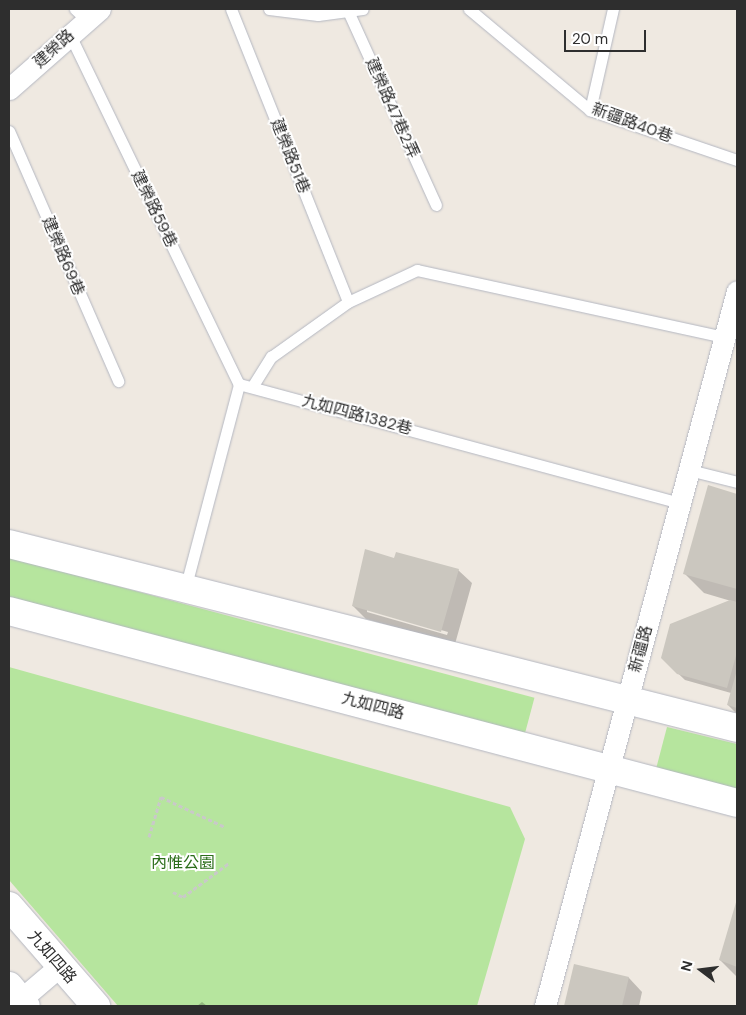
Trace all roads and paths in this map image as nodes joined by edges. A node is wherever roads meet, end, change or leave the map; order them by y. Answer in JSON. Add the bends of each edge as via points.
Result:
{"nodes":[{"id":1,"x":231,"y":9,"type":"edge"},
{"id":2,"x":269,"y":9,"type":"edge"},
{"id":3,"x":362,"y":9,"type":"edge"},
{"id":4,"x":468,"y":9,"type":"edge"},
{"id":5,"x":613,"y":9,"type":"edge"},
{"id":6,"x":348,"y":11,"type":"junction"},
{"id":7,"x":87,"y":12,"type":"edge"},
{"id":8,"x":70,"y":35,"type":"junction"},
{"id":9,"x":9,"y":89,"type":"edge"},
{"id":10,"x":590,"y":110,"type":"junction"},
{"id":11,"x":9,"y":131,"type":"edge"},
{"id":12,"x":737,"y":160,"type":"edge"},
{"id":13,"x":436,"y":205,"type":"dead end"},
{"id":14,"x":737,"y":291,"type":"edge"},
{"id":15,"x":348,"y":302,"type":"junction"},
{"id":16,"x":725,"y":337,"type":"junction"},
{"id":17,"x":118,"y":381,"type":"dead end"},
{"id":18,"x":239,"y":384,"type":"junction"},
{"id":19,"x":252,"y":387,"type":"junction"},
{"id":20,"x":689,"y":470,"type":"junction"},
{"id":21,"x":737,"y":482,"type":"edge"},
{"id":22,"x":680,"y":503,"type":"junction"},
{"id":23,"x":9,"y":544,"type":"edge"},
{"id":24,"x":185,"y":591,"type":"junction"},
{"id":25,"x":9,"y":611,"type":"edge"},
{"id":26,"x":628,"y":700,"type":"junction"},
{"id":27,"x":737,"y":728,"type":"edge"},
{"id":28,"x":609,"y":768,"type":"junction"},
{"id":29,"x":737,"y":803,"type":"edge"},
{"id":30,"x":225,"y":827,"type":"dead end"},
{"id":31,"x":149,"y":837,"type":"dead end"},
{"id":32,"x":229,"y":864,"type":"dead end"},
{"id":33,"x":173,"y":892,"type":"dead end"},
{"id":34,"x":9,"y":906,"type":"edge"},
{"id":35,"x":60,"y":966,"type":"junction"},
{"id":36,"x":17,"y":1000,"type":"edge"},
{"id":37,"x":96,"y":1006,"type":"edge"},
{"id":38,"x":546,"y":1006,"type":"edge"}],
"edges":[{"from":1,"to":15,"type":"lane","name":"建榮路51巷"},
{"from":2,"to":6,"type":"lane","via":[[318,15]]},
{"from":3,"to":6,"type":"lane"},
{"from":4,"to":10,"type":"lane","name":"新疆路40巷"},
{"from":5,"to":10,"type":"lane"},
{"from":6,"to":13,"type":"lane","name":"建榮路47巷2弄"},
{"from":7,"to":8,"type":"street","name":"建榮路"},
{"from":8,"to":9,"type":"street","name":"建榮路"},
{"from":8,"to":18,"type":"lane","name":"建榮路59巷"},
{"from":10,"to":12,"type":"lane","name":"新疆路40巷"},
{"from":11,"to":17,"type":"lane","name":"建榮路69巷"},
{"from":14,"to":16,"type":"street","name":"新疆路"},
{"from":15,"to":16,"type":"lane","via":[[417,270]]},
{"from":15,"to":19,"type":"lane","via":[[271,357]]},
{"from":16,"to":20,"type":"street","name":"新疆路"},
{"from":18,"to":19,"type":"lane","name":"九如四路1382巷"},
{"from":18,"to":24,"type":"lane"},
{"from":19,"to":22,"type":"lane","name":"九如四路1382巷"},
{"from":20,"to":21,"type":"lane"},
{"from":20,"to":22,"type":"street","name":"新疆路"},
{"from":22,"to":26,"type":"street","name":"新疆路"},
{"from":23,"to":24,"type":"street"},
{"from":24,"to":26,"type":"street"},
{"from":25,"to":28,"type":"street","name":"九如四路"},
{"from":26,"to":27,"type":"street"},
{"from":26,"to":28,"type":"street","name":"新疆路"},
{"from":28,"to":29,"type":"street","name":"九如四路"},
{"from":28,"to":38,"type":"street","name":"新疆路"},
{"from":30,"to":31,"type":"path","via":[[161,797]]},
{"from":32,"to":33,"type":"path","via":[[185,896]]},
{"from":34,"to":35,"type":"street","name":"九如四路"},
{"from":35,"to":36,"type":"street"},
{"from":35,"to":37,"type":"street","name":"九如四路"}]}
